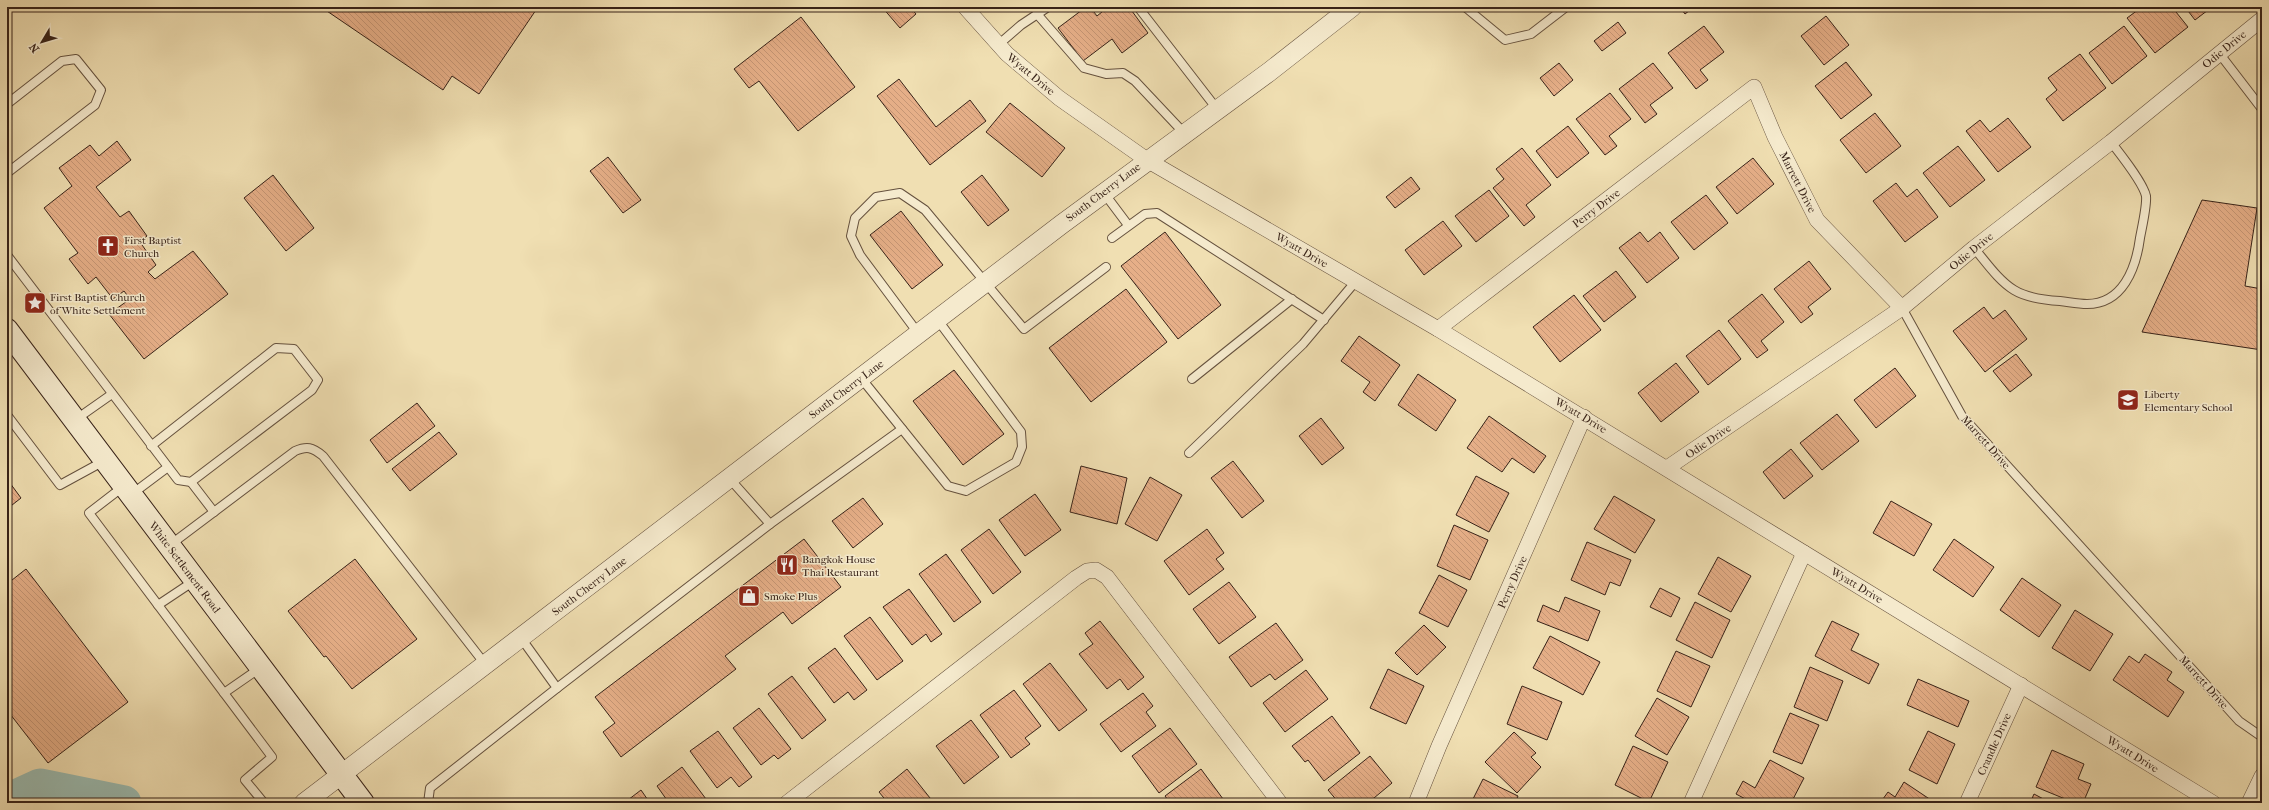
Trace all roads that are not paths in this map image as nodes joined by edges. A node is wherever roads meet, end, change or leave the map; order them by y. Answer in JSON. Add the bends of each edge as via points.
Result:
{"nodes":[{"id":1,"x":965,"y":7,"type":"edge"},
{"id":2,"x":1048,"y":7,"type":"edge"},
{"id":3,"x":1138,"y":7,"type":"edge"},
{"id":4,"x":1465,"y":7,"type":"edge"},
{"id":5,"x":1566,"y":7,"type":"edge"},
{"id":6,"x":1347,"y":9,"type":"edge"},
{"id":7,"x":1038,"y":14,"type":"junction"},
{"id":8,"x":2262,"y":19,"type":"edge"},
{"id":9,"x":998,"y":45,"type":"junction"},
{"id":10,"x":2219,"y":53,"type":"junction"},
{"id":11,"x":1754,"y":87,"type":"joint"},
{"id":12,"x":7,"y":104,"type":"edge"},
{"id":13,"x":1217,"y":109,"type":"junction"},
{"id":14,"x":2262,"y":109,"type":"edge"},
{"id":15,"x":1184,"y":133,"type":"junction"},
{"id":16,"x":2111,"y":142,"type":"junction"},
{"id":17,"x":1147,"y":160,"type":"junction"},
{"id":18,"x":7,"y":173,"type":"edge"},
{"id":19,"x":1104,"y":192,"type":"junction"},
{"id":20,"x":1128,"y":226,"type":"junction"},
{"id":21,"x":1112,"y":238,"type":"dead end"},
{"id":22,"x":1974,"y":248,"type":"junction"},
{"id":23,"x":7,"y":255,"type":"edge"},
{"id":24,"x":1106,"y":267,"type":"dead end"},
{"id":25,"x":1356,"y":281,"type":"junction"},
{"id":26,"x":986,"y":282,"type":"junction"},
{"id":27,"x":1292,"y":299,"type":"junction"},
{"id":28,"x":1902,"y":308,"type":"junction"},
{"id":29,"x":937,"y":319,"type":"junction"},
{"id":30,"x":1324,"y":320,"type":"junction"},
{"id":31,"x":1438,"y":329,"type":"junction"},
{"id":32,"x":7,"y":330,"type":"edge"},
{"id":33,"x":918,"y":333,"type":"junction"},
{"id":34,"x":861,"y":378,"type":"junction"},
{"id":35,"x":1192,"y":379,"type":"dead end"},
{"id":36,"x":112,"y":394,"type":"junction"},
{"id":37,"x":7,"y":415,"type":"edge"},
{"id":38,"x":1584,"y":417,"type":"junction"},
{"id":39,"x":75,"y":420,"type":"junction"},
{"id":40,"x":902,"y":429,"type":"junction"},
{"id":41,"x":151,"y":446,"type":"junction"},
{"id":42,"x":1189,"y":453,"type":"dead end"},
{"id":43,"x":105,"y":460,"type":"junction"},
{"id":44,"x":168,"y":467,"type":"junction"},
{"id":45,"x":1667,"y":468,"type":"junction"},
{"id":46,"x":729,"y":478,"type":"junction"},
{"id":47,"x":191,"y":482,"type":"junction"},
{"id":48,"x":128,"y":490,"type":"junction"},
{"id":49,"x":214,"y":512,"type":"junction"},
{"id":50,"x":770,"y":524,"type":"junction"},
{"id":51,"x":169,"y":545,"type":"junction"},
{"id":52,"x":1804,"y":553,"type":"junction"},
{"id":53,"x":195,"y":580,"type":"junction"},
{"id":54,"x":158,"y":605,"type":"junction"},
{"id":55,"x":520,"y":638,"type":"junction"},
{"id":56,"x":486,"y":665,"type":"junction"},
{"id":57,"x":261,"y":667,"type":"junction"},
{"id":58,"x":2021,"y":685,"type":"junction"},
{"id":59,"x":557,"y":688,"type":"junction"},
{"id":60,"x":224,"y":693,"type":"junction"},
{"id":61,"x":2262,"y":737,"type":"edge"},
{"id":62,"x":342,"y":775,"type":"junction"},
{"id":63,"x":2262,"y":776,"type":"edge"},
{"id":64,"x":264,"y":803,"type":"edge"},
{"id":65,"x":304,"y":803,"type":"edge"},
{"id":66,"x":364,"y":803,"type":"edge"},
{"id":67,"x":428,"y":803,"type":"edge"},
{"id":68,"x":787,"y":803,"type":"edge"},
{"id":69,"x":1280,"y":803,"type":"edge"},
{"id":70,"x":1416,"y":803,"type":"edge"},
{"id":71,"x":1691,"y":803,"type":"edge"},
{"id":72,"x":1967,"y":803,"type":"edge"},
{"id":73,"x":2213,"y":803,"type":"edge"},
{"id":74,"x":2248,"y":803,"type":"edge"}],
"edges":[{"from":1,"to":9,"type":"street","name":"Wyatt Drive"},
{"from":2,"to":7,"type":"lane"},
{"from":3,"to":13,"type":"lane"},
{"from":4,"to":5,"type":"lane","via":[[1505,40],[1531,34]]},
{"from":6,"to":13,"type":"street","name":"South Cherry Lane"},
{"from":7,"to":9,"type":"lane"},
{"from":7,"to":15,"type":"lane","via":[[1084,68],[1106,74],[1123,73],[1135,80]]},
{"from":8,"to":10,"type":"street","name":"Odie Drive"},
{"from":9,"to":17,"type":"street","name":"Wyatt Drive","via":[[1059,98]]},
{"from":10,"to":14,"type":"lane"},
{"from":10,"to":16,"type":"street","name":"Odie Drive"},
{"from":11,"to":28,"type":"street","name":"Marrett Drive","via":[[1775,137],[1817,220]]},
{"from":11,"to":31,"type":"street","name":"Perry Drive"},
{"from":12,"to":18,"type":"lane","via":[[62,61],[76,60],[101,90],[95,105]]},
{"from":13,"to":15,"type":"street","name":"South Cherry Lane"},
{"from":15,"to":17,"type":"street","name":"South Cherry Lane"},
{"from":16,"to":22,"type":"street","name":"Odie Drive"},
{"from":16,"to":22,"type":"lane","via":[[2134,173],[2146,196],[2136,260],[2127,281],[2112,296],[2088,304],[2038,299],[2014,290]]},
{"from":17,"to":19,"type":"street","name":"South Cherry Lane"},
{"from":17,"to":25,"type":"street","name":"Wyatt Drive"},
{"from":19,"to":20,"type":"lane"},
{"from":19,"to":26,"type":"street","name":"South Cherry Lane"},
{"from":20,"to":21,"type":"lane"},
{"from":20,"to":27,"type":"lane","via":[[1151,212],[1162,215]]},
{"from":22,"to":28,"type":"street","name":"Odie Drive"},
{"from":23,"to":36,"type":"lane"},
{"from":24,"to":26,"type":"lane","via":[[1024,329]]},
{"from":25,"to":30,"type":"lane"},
{"from":25,"to":31,"type":"street","name":"Wyatt Drive"},
{"from":26,"to":29,"type":"street","name":"South Cherry Lane"},
{"from":26,"to":33,"type":"lane","via":[[926,210],[900,193],[876,197],[855,218],[851,236],[860,255]]},
{"from":27,"to":30,"type":"lane"},
{"from":27,"to":35,"type":"lane"},
{"from":28,"to":45,"type":"street","name":"Odie Drive"},
{"from":28,"to":61,"type":"lane","name":"Marrett Drive","via":[[1962,416],[2239,721]]},
{"from":29,"to":33,"type":"street","name":"South Cherry Lane"},
{"from":29,"to":40,"type":"lane","via":[[1021,432],[1022,446],[1016,462],[966,491],[948,486]]},
{"from":30,"to":42,"type":"lane","via":[[1275,372]]},
{"from":31,"to":38,"type":"street","name":"Wyatt Drive"},
{"from":32,"to":39,"type":"main road","name":"White Settlement Road"},
{"from":33,"to":34,"type":"street","name":"South Cherry Lane"},
{"from":34,"to":40,"type":"lane"},
{"from":34,"to":46,"type":"street","name":"South Cherry Lane"},
{"from":36,"to":39,"type":"lane"},
{"from":36,"to":41,"type":"lane"},
{"from":37,"to":43,"type":"lane","via":[[60,485]]},
{"from":38,"to":45,"type":"street","name":"Wyatt Drive"},
{"from":38,"to":70,"type":"street","name":"Perry Drive"},
{"from":39,"to":43,"type":"main road","name":"White Settlement Road"},
{"from":40,"to":50,"type":"lane"},
{"from":41,"to":44,"type":"lane"},
{"from":41,"to":47,"type":"lane","via":[[276,348],[294,348],[318,380],[312,390]]},
{"from":43,"to":48,"type":"main road","name":"White Settlement Road"},
{"from":44,"to":47,"type":"lane","via":[[178,480]]},
{"from":44,"to":48,"type":"lane"},
{"from":45,"to":52,"type":"street","name":"Wyatt Drive"},
{"from":46,"to":50,"type":"lane"},
{"from":46,"to":55,"type":"street","name":"South Cherry Lane"},
{"from":47,"to":49,"type":"lane"},
{"from":48,"to":51,"type":"main road","name":"White Settlement Road"},
{"from":48,"to":54,"type":"lane","via":[[89,513]]},
{"from":49,"to":51,"type":"lane"},
{"from":49,"to":56,"type":"lane","via":[[295,451],[306,447],[314,448],[323,456]]},
{"from":50,"to":59,"type":"lane"},
{"from":51,"to":53,"type":"main road","name":"White Settlement Road"},
{"from":52,"to":58,"type":"street","name":"Wyatt Drive"},
{"from":52,"to":71,"type":"street"},
{"from":53,"to":54,"type":"lane"},
{"from":53,"to":57,"type":"main road","name":"White Settlement Road"},
{"from":54,"to":60,"type":"lane"},
{"from":55,"to":56,"type":"street","name":"South Cherry Lane"},
{"from":55,"to":59,"type":"lane"},
{"from":56,"to":62,"type":"street","name":"South Cherry Lane"},
{"from":57,"to":60,"type":"lane"},
{"from":57,"to":62,"type":"main road","name":"White Settlement Road"},
{"from":58,"to":72,"type":"street","name":"Crandle Drive"},
{"from":58,"to":73,"type":"street","name":"Wyatt Drive"},
{"from":59,"to":67,"type":"lane","via":[[430,788]]},
{"from":60,"to":64,"type":"lane","via":[[272,757],[245,780]]},
{"from":62,"to":65,"type":"street","name":"South Cherry Lane"},
{"from":62,"to":66,"type":"main road","name":"White Settlement Road"},
{"from":63,"to":74,"type":"street"},
{"from":68,"to":69,"type":"street","via":[[1076,578],[1087,571],[1096,570],[1107,577]]}]}
